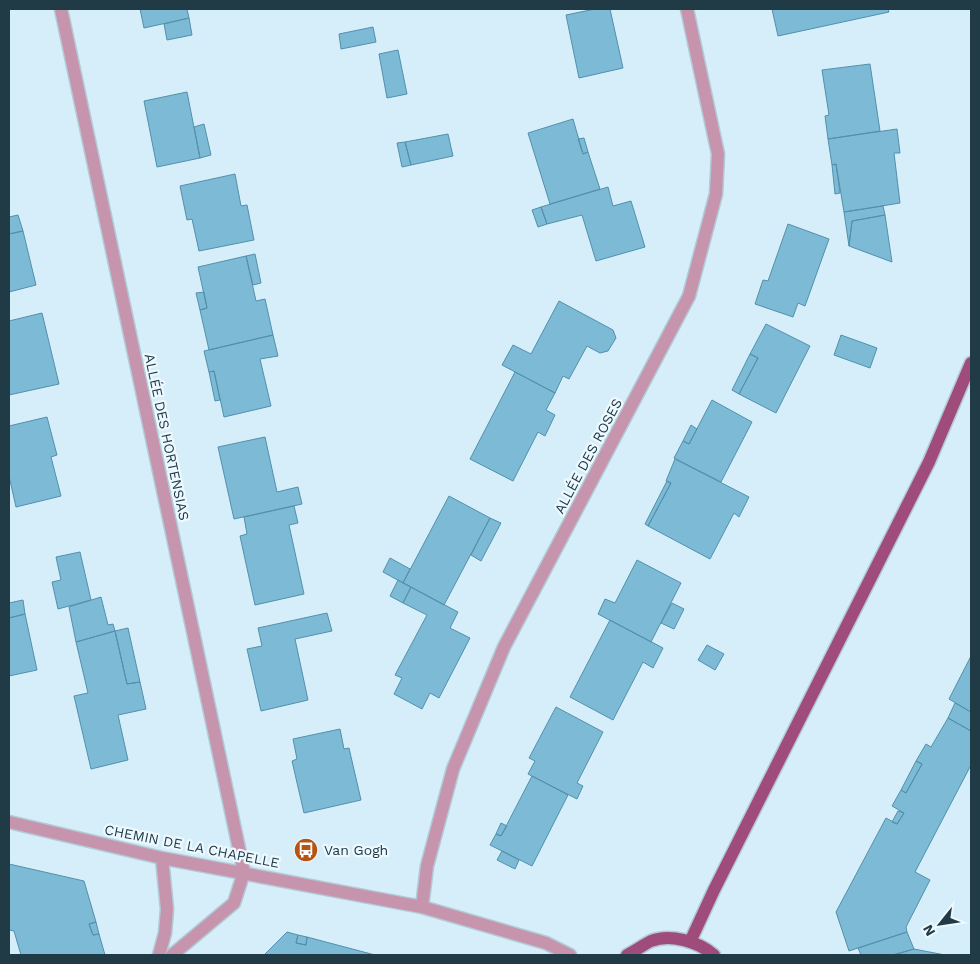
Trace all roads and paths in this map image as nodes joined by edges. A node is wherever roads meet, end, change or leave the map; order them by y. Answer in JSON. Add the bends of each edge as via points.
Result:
{"nodes":[{"id":1,"x":61,"y":9,"type":"edge"},
{"id":2,"x":687,"y":9,"type":"edge"},
{"id":3,"x":971,"y":363,"type":"edge"},
{"id":4,"x":9,"y":822,"type":"edge"},
{"id":5,"x":162,"y":858,"type":"junction"},
{"id":6,"x":244,"y":872,"type":"junction"},
{"id":7,"x":422,"y":907,"type":"junction"},
{"id":8,"x":690,"y":942,"type":"junction"},
{"id":9,"x":159,"y":955,"type":"edge"},
{"id":10,"x":172,"y":955,"type":"edge"},
{"id":11,"x":570,"y":955,"type":"edge"},
{"id":12,"x":627,"y":955,"type":"edge"},
{"id":13,"x":714,"y":955,"type":"edge"}],
"edges":[{"from":1,"to":6,"type":"street","name":"ALLÉE DES HORTENSIAS"},
{"from":2,"to":7,"type":"street","name":"ALLÉE DES ROSES","via":[[718,154],[716,194],[689,296],[504,647],[453,769],[427,866]]},
{"from":3,"to":8,"type":"main road","via":[[929,462]]},
{"from":4,"to":5,"type":"street","name":"CHEMIN DE LA CHAPELLE"},
{"from":5,"to":6,"type":"street","name":"CHEMIN DE LA CHAPELLE"},
{"from":5,"to":9,"type":"street","via":[[167,909]]},
{"from":6,"to":7,"type":"street","name":"CHEMIN DE LA CHAPELLE"},
{"from":6,"to":10,"type":"street","via":[[234,903]]},
{"from":7,"to":11,"type":"street","name":"CHEMIN DE LA CHAPELLE","via":[[546,943]]},
{"from":8,"to":12,"type":"main road","via":[[672,939],[652,941]]},
{"from":8,"to":13,"type":"main road"}]}
